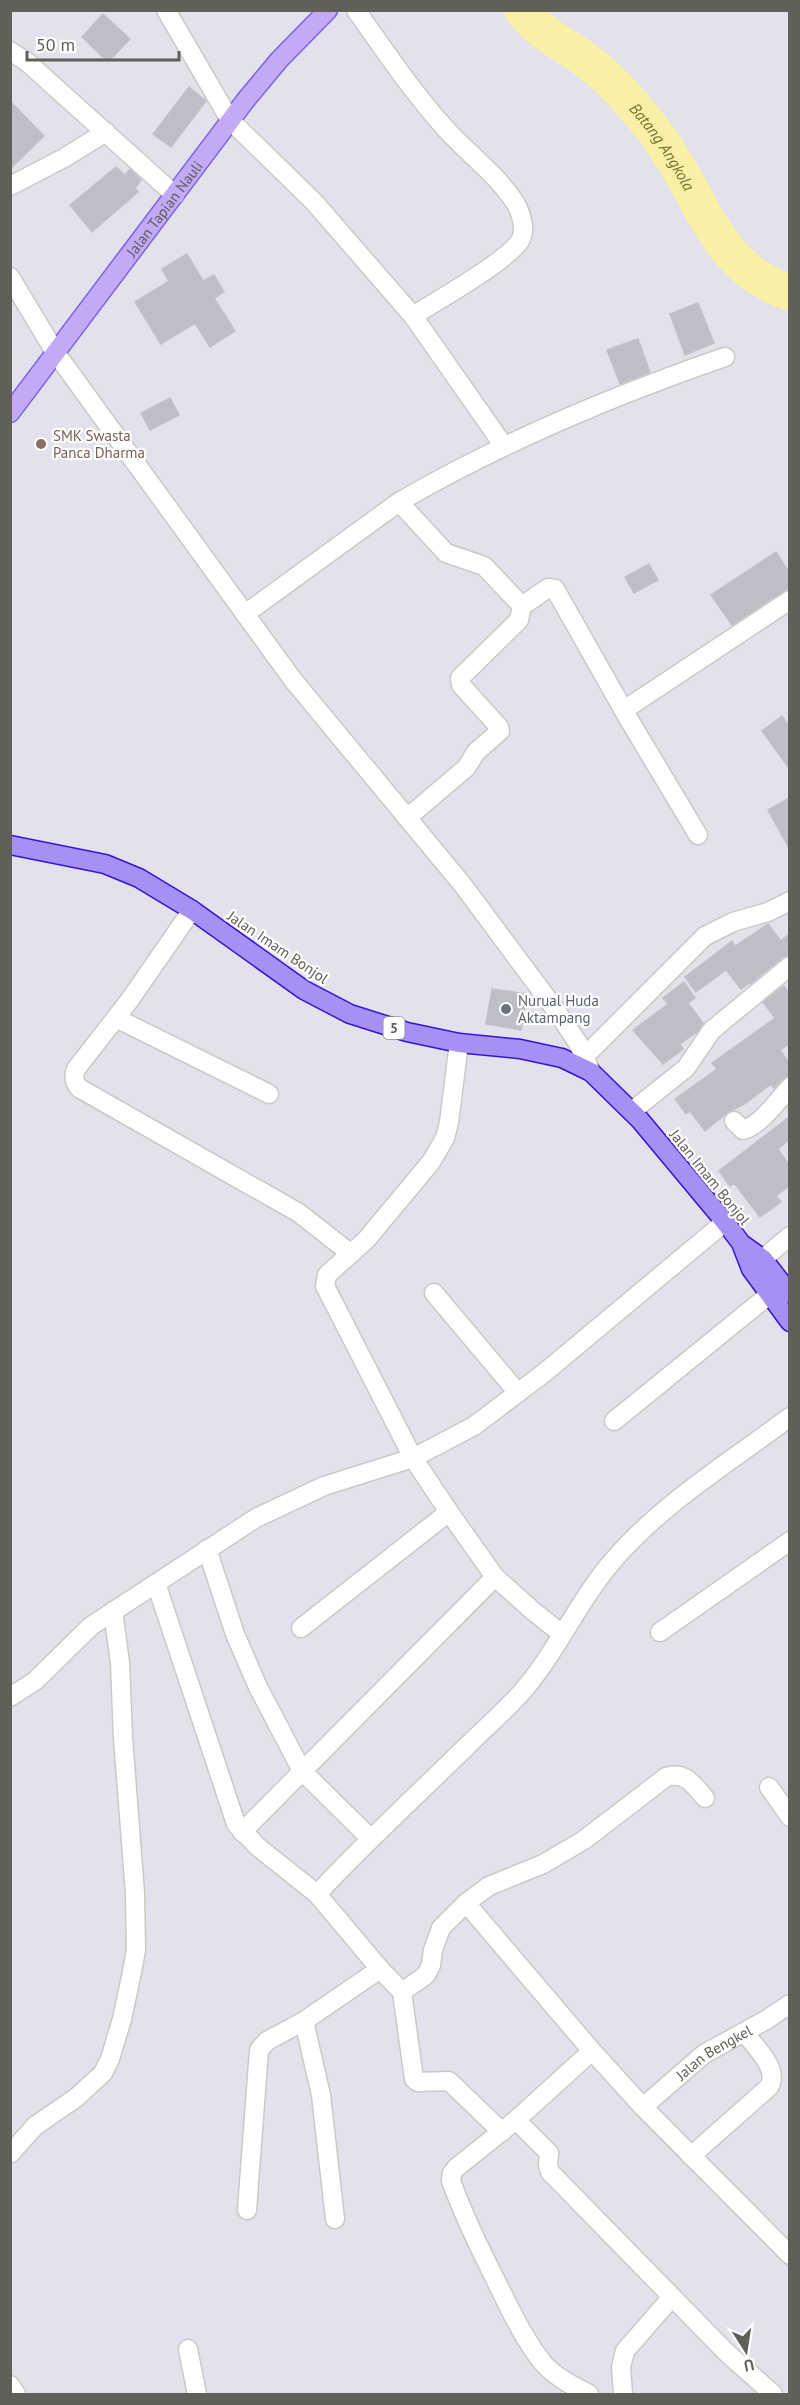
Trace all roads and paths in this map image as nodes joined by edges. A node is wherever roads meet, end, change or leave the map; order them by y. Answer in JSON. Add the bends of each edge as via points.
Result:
{"nodes":[{"id":1,"x":166,"y":10,"type":"edge"},
{"id":2,"x":328,"y":10,"type":"edge"},
{"id":3,"x":356,"y":10,"type":"edge"},
{"id":4,"x":10,"y":51,"type":"edge"},
{"id":5,"x":230,"y":120,"type":"junction"},
{"id":6,"x":105,"y":132,"type":"junction"},
{"id":7,"x":10,"y":186,"type":"edge"},
{"id":8,"x":176,"y":195,"type":"junction"},
{"id":9,"x":10,"y":277,"type":"edge"},
{"id":10,"x":413,"y":316,"type":"junction"},
{"id":11,"x":55,"y":352,"type":"junction"},
{"id":12,"x":725,"y":357,"type":"dead end"},
{"id":13,"x":10,"y":413,"type":"edge"},
{"id":14,"x":504,"y":446,"type":"junction"},
{"id":15,"x":399,"y":502,"type":"junction"},
{"id":16,"x":789,"y":600,"type":"edge"},
{"id":17,"x":522,"y":606,"type":"junction"},
{"id":18,"x":245,"y":614,"type":"junction"},
{"id":19,"x":624,"y":710,"type":"junction"},
{"id":20,"x":407,"y":818,"type":"junction"},
{"id":21,"x":698,"y":835,"type":"dead end"},
{"id":22,"x":10,"y":845,"type":"edge"},
{"id":23,"x":789,"y":901,"type":"edge"},
{"id":24,"x":192,"y":910,"type":"junction"},
{"id":25,"x":789,"y":966,"type":"edge"},
{"id":26,"x":116,"y":1018,"type":"junction"},
{"id":27,"x":459,"y":1042,"type":"junction"},
{"id":28,"x":588,"y":1064,"type":"junction"},
{"id":29,"x":789,"y":1087,"type":"edge"},
{"id":30,"x":270,"y":1094,"type":"dead end"},
{"id":31,"x":632,"y":1112,"type":"junction"},
{"id":32,"x":735,"y":1121,"type":"dead end"},
{"id":33,"x":724,"y":1222,"type":"junction"},
{"id":34,"x":789,"y":1236,"type":"edge"},
{"id":35,"x":350,"y":1253,"type":"junction"},
{"id":36,"x":757,"y":1264,"type":"junction"},
{"id":37,"x":780,"y":1291,"type":"edge"},
{"id":38,"x":434,"y":1293,"type":"dead end"},
{"id":39,"x":789,"y":1322,"type":"edge"},
{"id":40,"x":518,"y":1393,"type":"junction"},
{"id":41,"x":789,"y":1417,"type":"edge"},
{"id":42,"x":614,"y":1421,"type":"dead end"},
{"id":43,"x":413,"y":1458,"type":"junction"},
{"id":44,"x":449,"y":1512,"type":"junction"},
{"id":45,"x":789,"y":1541,"type":"edge"},
{"id":46,"x":207,"y":1549,"type":"junction"},
{"id":47,"x":495,"y":1577,"type":"junction"},
{"id":48,"x":156,"y":1583,"type":"junction"},
{"id":49,"x":113,"y":1611,"type":"junction"},
{"id":50,"x":301,"y":1628,"type":"dead end"},
{"id":51,"x":660,"y":1632,"type":"dead end"},
{"id":52,"x":562,"y":1634,"type":"junction"},
{"id":53,"x":10,"y":1697,"type":"edge"},
{"id":54,"x":302,"y":1771,"type":"junction"},
{"id":55,"x":769,"y":1786,"type":"dead end"},
{"id":56,"x":705,"y":1798,"type":"dead end"},
{"id":57,"x":789,"y":1817,"type":"edge"},
{"id":58,"x":242,"y":1832,"type":"junction"},
{"id":59,"x":370,"y":1838,"type":"junction"},
{"id":60,"x":317,"y":1894,"type":"junction"},
{"id":61,"x":466,"y":1903,"type":"junction"},
{"id":62,"x":380,"y":1969,"type":"junction"},
{"id":63,"x":402,"y":1992,"type":"junction"},
{"id":64,"x":789,"y":2004,"type":"edge"},
{"id":65,"x":304,"y":2021,"type":"junction"},
{"id":66,"x":744,"y":2032,"type":"junction"},
{"id":67,"x":592,"y":2050,"type":"junction"},
{"id":68,"x":643,"y":2107,"type":"junction"},
{"id":69,"x":509,"y":2126,"type":"junction"},
{"id":70,"x":10,"y":2154,"type":"edge"},
{"id":71,"x":691,"y":2156,"type":"junction"},
{"id":72,"x":248,"y":2210,"type":"dead end"},
{"id":73,"x":335,"y":2219,"type":"dead end"},
{"id":74,"x":788,"y":2250,"type":"edge"},
{"id":75,"x":672,"y":2298,"type":"junction"},
{"id":76,"x":188,"y":2349,"type":"dead end"},
{"id":77,"x":10,"y":2385,"type":"edge"},
{"id":78,"x":16,"y":2394,"type":"edge"},
{"id":79,"x":197,"y":2394,"type":"edge"},
{"id":80,"x":589,"y":2394,"type":"edge"},
{"id":81,"x":623,"y":2394,"type":"edge"},
{"id":82,"x":773,"y":2394,"type":"edge"}],
"edges":[{"from":1,"to":5,"type":"street"},
{"from":2,"to":5,"type":"main road","name":"Jalan Tapian Nauli","via":[[279,60]]},
{"from":3,"to":10,"type":"street","via":[[444,127],[508,194],[522,219],[522,238],[517,245]]},
{"from":4,"to":6,"type":"street"},
{"from":5,"to":8,"type":"main road","name":"Jalan Tapian Nauli"},
{"from":5,"to":10,"type":"street","via":[[314,202]]},
{"from":6,"to":7,"type":"street"},
{"from":6,"to":8,"type":"street"},
{"from":8,"to":11,"type":"main road","name":"Jalan Tapian Nauli"},
{"from":9,"to":11,"type":"street"},
{"from":10,"to":14,"type":"street"},
{"from":11,"to":13,"type":"main road","name":"Jalan Tapian Nauli"},
{"from":11,"to":18,"type":"street"},
{"from":12,"to":14,"type":"street","via":[[642,386]]},
{"from":14,"to":15,"type":"street"},
{"from":15,"to":17,"type":"street","via":[[446,553],[484,566]]},
{"from":15,"to":18,"type":"street"},
{"from":16,"to":19,"type":"street"},
{"from":17,"to":19,"type":"street","via":[[548,588],[555,589]]},
{"from":17,"to":20,"type":"street","via":[[519,620],[460,678],[461,685],[500,731],[476,752],[466,768]]},
{"from":18,"to":20,"type":"street","via":[[293,680]]},
{"from":19,"to":21,"type":"street"},
{"from":20,"to":28,"type":"street","via":[[462,884],[555,1009]]},
{"from":22,"to":24,"type":"highway","name":"Jalan Imam Bonjol","number":"5","via":[[105,864],[139,878]]},
{"from":23,"to":28,"type":"street","via":[[705,936]]},
{"from":24,"to":26,"type":"street"},
{"from":24,"to":27,"type":"highway","name":"Jalan Imam Bonjol","number":"5","via":[[304,990],[350,1014],[406,1032]]},
{"from":25,"to":31,"type":"street","via":[[712,1030],[690,1064]]},
{"from":26,"to":30,"type":"street"},
{"from":26,"to":35,"type":"street","via":[[76,1069],[74,1079],[79,1088],[299,1213]]},
{"from":27,"to":28,"type":"highway","name":"Jalan Imam Bonjol","number":"5","via":[[520,1049]]},
{"from":27,"to":35,"type":"street","via":[[445,1138],[431,1162],[366,1240]]},
{"from":28,"to":31,"type":"highway","name":"Jalan Imam Bonjol","number":"5"},
{"from":29,"to":32,"type":"street","via":[[747,1130]]},
{"from":31,"to":33,"type":"highway","name":"Jalan Imam Bonjol","number":"5"},
{"from":33,"to":36,"type":"highway","name":"Jalan Imam Bonjol","number":"5"},
{"from":33,"to":40,"type":"street"},
{"from":34,"to":36,"type":"street"},
{"from":35,"to":43,"type":"street","via":[[327,1275],[326,1289]]},
{"from":36,"to":37,"type":"highway","name":"Jalan Imam Bonjol","number":"5"},
{"from":37,"to":39,"type":"highway","name":"Jalan Imam Bonjol","number":"5"},
{"from":37,"to":42,"type":"street"},
{"from":38,"to":40,"type":"street"},
{"from":40,"to":43,"type":"street","via":[[474,1426]]},
{"from":41,"to":52,"type":"street","via":[[656,1517],[634,1538],[582,1601]]},
{"from":43,"to":44,"type":"street"},
{"from":43,"to":46,"type":"street","via":[[324,1486],[256,1518]]},
{"from":44,"to":47,"type":"street"},
{"from":44,"to":50,"type":"street"},
{"from":45,"to":51,"type":"street"},
{"from":46,"to":48,"type":"street"},
{"from":46,"to":54,"type":"street","via":[[235,1634]]},
{"from":47,"to":52,"type":"street"},
{"from":47,"to":54,"type":"street"},
{"from":48,"to":49,"type":"street"},
{"from":48,"to":58,"type":"street","via":[[232,1814]]},
{"from":49,"to":53,"type":"street","via":[[91,1626],[35,1681]]},
{"from":49,"to":70,"type":"street","via":[[135,1893],[136,1950],[132,1972],[122,2019],[103,2073],[35,2126]]},
{"from":52,"to":59,"type":"street","via":[[521,1693]]},
{"from":54,"to":58,"type":"street"},
{"from":54,"to":59,"type":"street"},
{"from":55,"to":57,"type":"street"},
{"from":56,"to":61,"type":"street","via":[[683,1776],[666,1777],[584,1840],[543,1864],[489,1886]]},
{"from":58,"to":60,"type":"street"},
{"from":59,"to":60,"type":"street"},
{"from":60,"to":62,"type":"street"},
{"from":61,"to":63,"type":"street","via":[[438,1934],[426,1975]]},
{"from":61,"to":67,"type":"street"},
{"from":62,"to":63,"type":"street"},
{"from":62,"to":65,"type":"street"},
{"from":63,"to":69,"type":"street","via":[[414,2079],[449,2081]]},
{"from":64,"to":66,"type":"street","name":"Jalan Bengkel"},
{"from":65,"to":72,"type":"street","via":[[267,2041],[259,2050]]},
{"from":65,"to":73,"type":"street","via":[[321,2095]]},
{"from":66,"to":68,"type":"street","name":"Jalan Bengkel","via":[[704,2054]]},
{"from":66,"to":71,"type":"street","via":[[771,2069],[772,2082]]},
{"from":67,"to":68,"type":"street"},
{"from":67,"to":69,"type":"street"},
{"from":68,"to":71,"type":"street"},
{"from":69,"to":75,"type":"street","via":[[548,2151],[550,2172]]},
{"from":69,"to":80,"type":"street","via":[[456,2168],[451,2181],[483,2257],[532,2348],[556,2376]]},
{"from":71,"to":74,"type":"street"},
{"from":75,"to":81,"type":"street","via":[[625,2351],[621,2367]]},
{"from":75,"to":82,"type":"street"},
{"from":76,"to":79,"type":"street"},
{"from":77,"to":78,"type":"street"}]}
